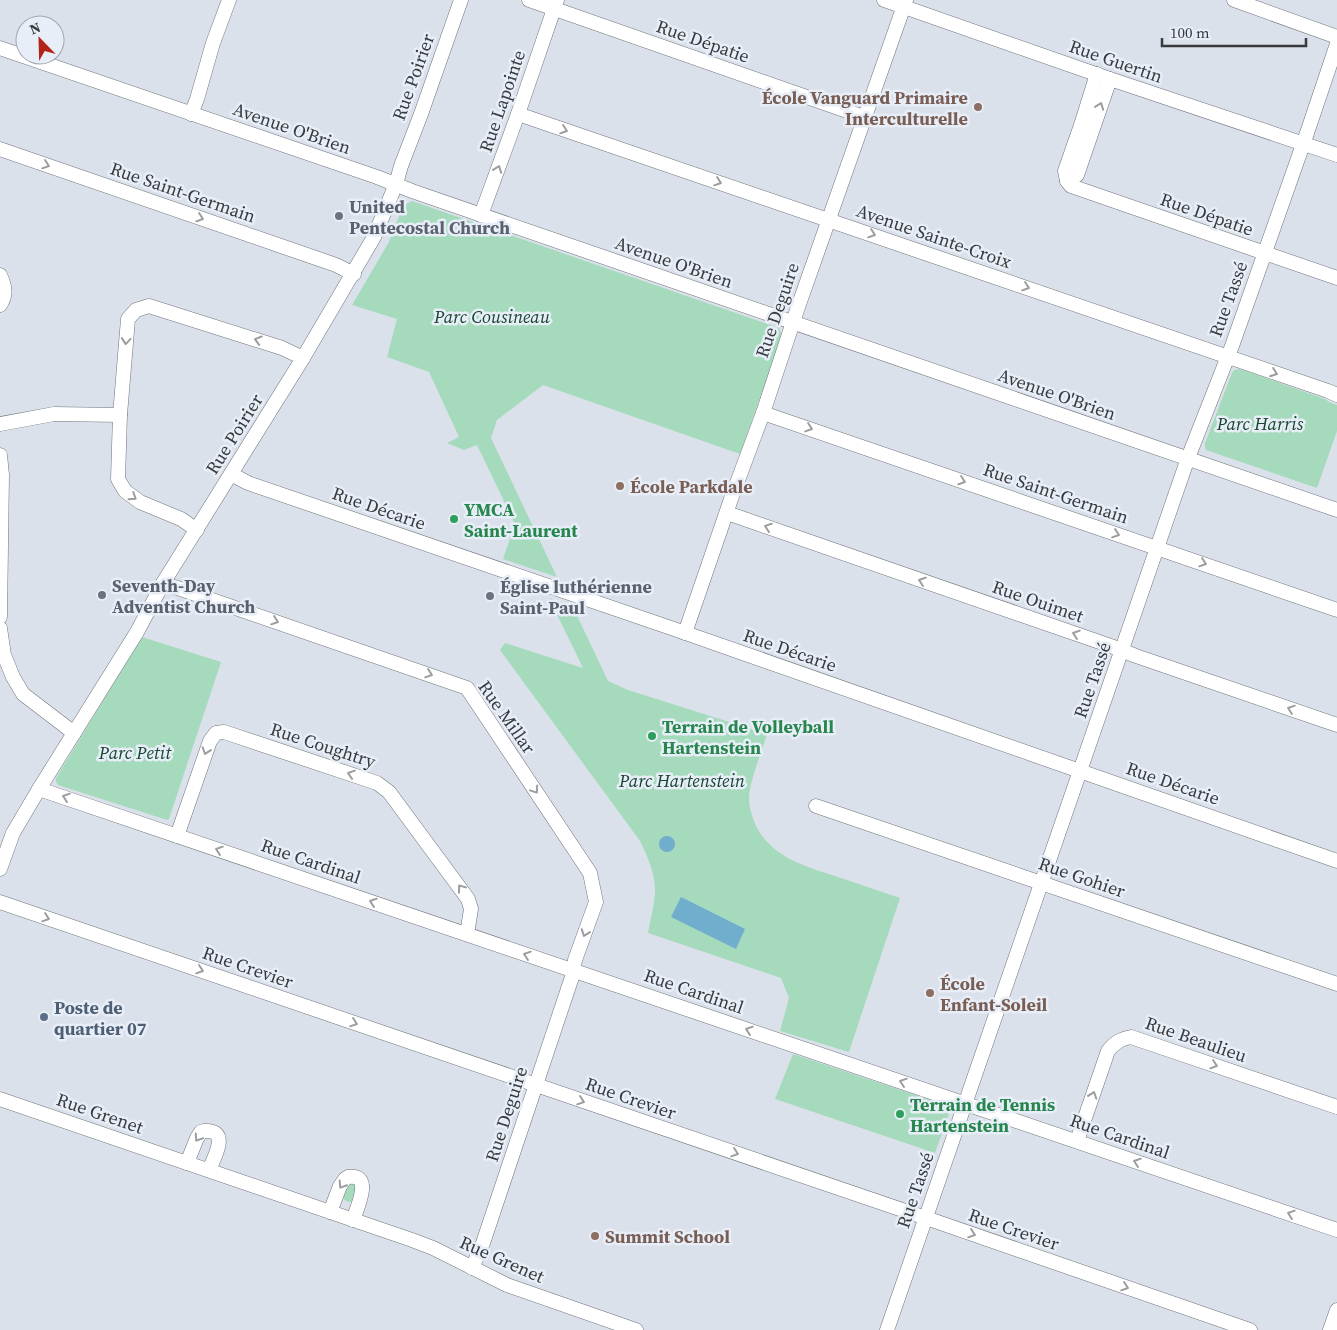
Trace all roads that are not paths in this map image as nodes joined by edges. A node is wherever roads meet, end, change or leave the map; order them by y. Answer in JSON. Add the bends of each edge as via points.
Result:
{"nodes":[{"id":1,"x":229,"y":0,"type":"edge"},
{"id":2,"x":461,"y":0,"type":"edge"},
{"id":3,"x":528,"y":0,"type":"edge"},
{"id":4,"x":884,"y":0,"type":"edge"},
{"id":5,"x":1234,"y":0,"type":"edge"},
{"id":6,"x":905,"y":3,"type":"edge"},
{"id":7,"x":555,"y":4,"type":"edge"},
{"id":8,"x":1337,"y":37,"type":"edge"},
{"id":9,"x":1337,"y":44,"type":"edge"},
{"id":10,"x":0,"y":48,"type":"edge"},
{"id":11,"x":1097,"y":74,"type":"junction"},
{"id":12,"x":1110,"y":79,"type":"junction"},
{"id":13,"x":191,"y":114,"type":"junction"},
{"id":14,"x":518,"y":114,"type":"junction"},
{"id":15,"x":864,"y":117,"type":"junction"},
{"id":16,"x":1086,"y":127,"type":"junction"},
{"id":17,"x":1303,"y":143,"type":"junction"},
{"id":18,"x":0,"y":149,"type":"edge"},
{"id":19,"x":1337,"y":155,"type":"edge"},
{"id":20,"x":396,"y":184,"type":"junction"},
{"id":21,"x":481,"y":215,"type":"junction"},
{"id":22,"x":829,"y":220,"type":"junction"},
{"id":23,"x":1265,"y":253,"type":"junction"},
{"id":24,"x":354,"y":274,"type":"junction"},
{"id":25,"x":0,"y":275,"type":"edge"},
{"id":26,"x":1337,"y":278,"type":"edge"},
{"id":27,"x":0,"y":305,"type":"edge"},
{"id":28,"x":792,"y":322,"type":"junction"},
{"id":29,"x":1228,"y":357,"type":"junction"},
{"id":30,"x":303,"y":358,"type":"junction"},
{"id":31,"x":1337,"y":395,"type":"edge"},
{"id":32,"x":763,"y":412,"type":"junction"},
{"id":33,"x":120,"y":415,"type":"junction"},
{"id":34,"x":0,"y":424,"type":"edge"},
{"id":35,"x":0,"y":455,"type":"edge"},
{"id":36,"x":1188,"y":458,"type":"junction"},
{"id":37,"x":231,"y":474,"type":"junction"},
{"id":38,"x":1337,"y":510,"type":"edge"},
{"id":39,"x":727,"y":513,"type":"junction"},
{"id":40,"x":197,"y":530,"type":"junction"},
{"id":41,"x":1157,"y":548,"type":"junction"},
{"id":42,"x":1,"y":551,"type":"edge"},
{"id":43,"x":163,"y":583,"type":"junction"},
{"id":44,"x":1337,"y":610,"type":"edge"},
{"id":45,"x":0,"y":617,"type":"edge"},
{"id":46,"x":0,"y":628,"type":"edge"},
{"id":47,"x":686,"y":633,"type":"junction"},
{"id":48,"x":1122,"y":650,"type":"junction"},
{"id":49,"x":2,"y":656,"type":"edge"},
{"id":50,"x":1337,"y":726,"type":"edge"},
{"id":51,"x":74,"y":733,"type":"junction"},
{"id":52,"x":1081,"y":771,"type":"junction"},
{"id":53,"x":39,"y":789,"type":"junction"},
{"id":54,"x":816,"y":806,"type":"dead end"},
{"id":55,"x":177,"y":836,"type":"junction"},
{"id":56,"x":4,"y":845,"type":"edge"},
{"id":57,"x":1337,"y":861,"type":"edge"},
{"id":58,"x":0,"y":869,"type":"edge"},
{"id":59,"x":1041,"y":883,"type":"junction"},
{"id":60,"x":0,"y":902,"type":"edge"},
{"id":61,"x":466,"y":934,"type":"junction"},
{"id":62,"x":573,"y":971,"type":"junction"},
{"id":63,"x":1337,"y":984,"type":"edge"},
{"id":64,"x":535,"y":1085,"type":"junction"},
{"id":65,"x":0,"y":1099,"type":"edge"},
{"id":66,"x":966,"y":1103,"type":"junction"},
{"id":67,"x":1337,"y":1107,"type":"edge"},
{"id":68,"x":1077,"y":1141,"type":"junction"},
{"id":69,"x":188,"y":1163,"type":"junction"},
{"id":70,"x":209,"y":1170,"type":"junction"},
{"id":71,"x":330,"y":1212,"type":"junction"},
{"id":72,"x":926,"y":1218,"type":"junction"},
{"id":73,"x":353,"y":1220,"type":"junction"},
{"id":74,"x":1337,"y":1230,"type":"edge"},
{"id":75,"x":472,"y":1268,"type":"junction"},
{"id":76,"x":1337,"y":1310,"type":"edge"},
{"id":77,"x":636,"y":1330,"type":"edge"},
{"id":78,"x":887,"y":1330,"type":"edge"},
{"id":79,"x":1250,"y":1330,"type":"edge"},
{"id":80,"x":1330,"y":1330,"type":"edge"}],
"edges":[{"from":1,"to":13,"type":"street"},
{"from":2,"to":20,"type":"street","name":"Rue Poirier"},
{"from":3,"to":7,"type":"street","name":"Rue Dépatie"},
{"from":4,"to":6,"type":"street","name":"Rue Guertin"},
{"from":5,"to":8,"type":"street"},
{"from":6,"to":11,"type":"street","name":"Rue Guertin"},
{"from":6,"to":15,"type":"street","name":"Rue Deguire"},
{"from":7,"to":14,"type":"street","name":"Rue Lapointe"},
{"from":7,"to":15,"type":"street","name":"Rue Dépatie"},
{"from":9,"to":17,"type":"street","name":"Rue Tassé"},
{"from":10,"to":13,"type":"street","name":"Avenue O'Brien"},
{"from":11,"to":12,"type":"street","name":"Rue Guertin"},
{"from":11,"to":16,"type":"street","name":"Rue Dépatie"},
{"from":16,"to":12,"type":"street","name":"Rue Dépatie","one_way":true},
{"from":12,"to":17,"type":"street","name":"Rue Guertin"},
{"from":13,"to":20,"type":"street","name":"Avenue O'Brien"},
{"from":21,"to":14,"type":"street","name":"Rue Lapointe","one_way":true},
{"from":14,"to":22,"type":"street","name":"Avenue Sainte-Croix","one_way":true},
{"from":15,"to":22,"type":"street","name":"Rue Deguire"},
{"from":16,"to":23,"type":"street","name":"Rue Dépatie","via":[[1065,171],[1071,186]]},
{"from":17,"to":19,"type":"street","name":"Rue Guertin"},
{"from":17,"to":23,"type":"street","name":"Rue Tassé"},
{"from":18,"to":24,"type":"street","name":"Rue Saint-Germain","one_way":true},
{"from":20,"to":21,"type":"street","name":"Avenue O'Brien"},
{"from":20,"to":24,"type":"street","name":"Rue Poirier","via":[[378,229]]},
{"from":21,"to":28,"type":"street","name":"Avenue O'Brien"},
{"from":22,"to":28,"type":"street","name":"Rue Deguire"},
{"from":22,"to":29,"type":"street","name":"Avenue Sainte-Croix","one_way":true},
{"from":23,"to":26,"type":"street","name":"Rue Dépatie"},
{"from":23,"to":29,"type":"street","name":"Rue Tassé"},
{"from":24,"to":30,"type":"street","name":"Rue Poirier"},
{"from":25,"to":27,"type":"street","via":[[5,286]]},
{"from":28,"to":32,"type":"street","name":"Rue Deguire"},
{"from":28,"to":36,"type":"street","name":"Avenue O'Brien"},
{"from":29,"to":31,"type":"street","name":"Avenue Sainte-Croix","one_way":true},
{"from":29,"to":36,"type":"street","name":"Rue Tassé"},
{"from":30,"to":33,"type":"street","one_way":true,"via":[[282,348],[149,306],[136,310],[128,319]]},
{"from":30,"to":37,"type":"street","name":"Rue Poirier"},
{"from":32,"to":39,"type":"street","name":"Rue Deguire"},
{"from":32,"to":41,"type":"street","name":"Rue Saint-Germain","one_way":true},
{"from":33,"to":34,"type":"street","via":[[54,414]]},
{"from":33,"to":40,"type":"street","one_way":true,"via":[[118,479],[124,491]]},
{"from":35,"to":42,"type":"street"},
{"from":36,"to":38,"type":"street","name":"Avenue O'Brien"},
{"from":36,"to":41,"type":"street","name":"Rue Tassé"},
{"from":37,"to":40,"type":"street","name":"Rue Poirier"},
{"from":37,"to":47,"type":"street","name":"Rue Décarie","via":[[257,486]]},
{"from":39,"to":47,"type":"street","name":"Rue Deguire"},
{"from":48,"to":39,"type":"street","name":"Rue Ouimet","one_way":true},
{"from":40,"to":43,"type":"street","name":"Rue Poirier"},
{"from":41,"to":44,"type":"street","name":"Rue Saint-Germain","one_way":true},
{"from":41,"to":48,"type":"street","name":"Rue Tassé"},
{"from":42,"to":45,"type":"street"},
{"from":43,"to":51,"type":"street","name":"Rue Poirier","via":[[137,632]]},
{"from":43,"to":62,"type":"street","name":"Rue Millar","one_way":true,"via":[[467,688],[590,873],[596,902]]},
{"from":46,"to":49,"type":"street"},
{"from":47,"to":52,"type":"street","name":"Rue Décarie"},
{"from":50,"to":48,"type":"street","name":"Rue Ouimet","one_way":true},
{"from":48,"to":52,"type":"street","name":"Rue Tassé"},
{"from":49,"to":51,"type":"street","via":[[23,694]]},
{"from":51,"to":53,"type":"street","name":"Rue Poirier"},
{"from":52,"to":57,"type":"street","name":"Rue Décarie"},
{"from":52,"to":59,"type":"street","name":"Rue Tassé"},
{"from":55,"to":53,"type":"street","name":"Rue Cardinal","one_way":true},
{"from":53,"to":56,"type":"street","name":"Rue Poirier"},
{"from":54,"to":59,"type":"street","name":"Rue Gohier"},
{"from":61,"to":55,"type":"street","name":"Rue Cardinal","one_way":true},
{"from":61,"to":55,"type":"street","name":"Rue Coughtry","one_way":true,"via":[[471,909],[468,899],[389,792],[377,783],[224,732],[216,733],[210,741]]},
{"from":56,"to":58,"type":"street","name":"Rue Poirier"},
{"from":59,"to":63,"type":"street","name":"Rue Gohier"},
{"from":59,"to":66,"type":"street","name":"Rue Tassé"},
{"from":60,"to":64,"type":"street","name":"Rue Crevier","one_way":true},
{"from":62,"to":61,"type":"street","name":"Rue Cardinal","one_way":true},
{"from":62,"to":64,"type":"street","name":"Rue Deguire"},
{"from":66,"to":62,"type":"street","name":"Rue Cardinal","one_way":true},
{"from":64,"to":72,"type":"street","name":"Rue Crevier","one_way":true},
{"from":64,"to":75,"type":"street","name":"Rue Deguire"},
{"from":65,"to":69,"type":"street","name":"Rue Grenet"},
{"from":66,"to":68,"type":"street","name":"Rue Cardinal"},
{"from":66,"to":72,"type":"street","name":"Rue Tassé"},
{"from":68,"to":67,"type":"street","name":"Rue Beaulieu","one_way":true,"via":[[1108,1051],[1122,1038],[1131,1036]]},
{"from":74,"to":68,"type":"street","name":"Rue Cardinal","one_way":true},
{"from":69,"to":70,"type":"street","name":"Rue Grenet"},
{"from":70,"to":69,"type":"street","one_way":true,"via":[[219,1141],[212,1131],[204,1130],[199,1135]]},
{"from":70,"to":71,"type":"street","name":"Rue Grenet"},
{"from":71,"to":73,"type":"street","name":"Rue Grenet"},
{"from":73,"to":71,"type":"street","one_way":true,"via":[[363,1188],[355,1177],[348,1177],[342,1182]]},
{"from":72,"to":78,"type":"street","name":"Rue Tassé"},
{"from":72,"to":79,"type":"street","name":"Rue Crevier","one_way":true},
{"from":73,"to":75,"type":"street","name":"Rue Grenet","via":[[423,1244]]},
{"from":75,"to":77,"type":"street","name":"Rue Grenet","via":[[507,1285]]},
{"from":76,"to":80,"type":"street"}]}
